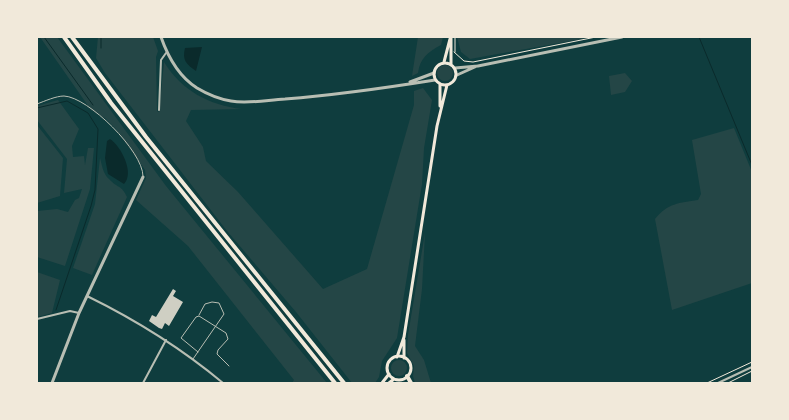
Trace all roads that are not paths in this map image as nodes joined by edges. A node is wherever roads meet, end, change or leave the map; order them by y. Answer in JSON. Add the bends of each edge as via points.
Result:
{"nodes":[{"id":1,"x":64,"y":37,"type":"edge"},
{"id":2,"x":72,"y":37,"type":"edge"},
{"id":3,"x":161,"y":37,"type":"edge"},
{"id":4,"x":451,"y":37,"type":"edge"},
{"id":5,"x":622,"y":37,"type":"edge"},
{"id":6,"x":166,"y":53,"type":"junction"},
{"id":7,"x":444,"y":62,"type":"junction"},
{"id":8,"x":451,"y":64,"type":"junction"},
{"id":9,"x":478,"y":66,"type":"junction"},
{"id":10,"x":455,"y":68,"type":"junction"},
{"id":11,"x":434,"y":73,"type":"junction"},
{"id":12,"x":456,"y":75,"type":"junction"},
{"id":13,"x":435,"y":80,"type":"junction"},
{"id":14,"x":404,"y":84,"type":"junction"},
{"id":15,"x":440,"y":84,"type":"junction"},
{"id":16,"x":447,"y":85,"type":"junction"},
{"id":17,"x":282,"y":94,"type":"dead end"},
{"id":18,"x":282,"y":99,"type":"junction"},
{"id":19,"x":37,"y":104,"type":"edge"},
{"id":20,"x":159,"y":110,"type":"dead end"},
{"id":21,"x":440,"y":110,"type":"junction"},
{"id":22,"x":143,"y":177,"type":"joint"},
{"id":23,"x":87,"y":296,"type":"junction"},
{"id":24,"x":79,"y":313,"type":"junction"},
{"id":25,"x":199,"y":316,"type":"junction"},
{"id":26,"x":37,"y":319,"type":"edge"},
{"id":27,"x":216,"y":326,"type":"junction"},
{"id":28,"x":404,"y":337,"type":"junction"},
{"id":29,"x":166,"y":340,"type":"junction"},
{"id":30,"x":198,"y":352,"type":"junction"},
{"id":31,"x":397,"y":356,"type":"junction"},
{"id":32,"x":404,"y":358,"type":"junction"},
{"id":33,"x":193,"y":359,"type":"junction"},
{"id":34,"x":229,"y":366,"type":"dead end"},
{"id":35,"x":752,"y":367,"type":"edge"},
{"id":36,"x":389,"y":374,"type":"junction"},
{"id":37,"x":407,"y":376,"type":"junction"},
{"id":38,"x":394,"y":379,"type":"junction"},
{"id":39,"x":220,"y":382,"type":"edge"},
{"id":40,"x":52,"y":383,"type":"edge"},
{"id":41,"x":143,"y":383,"type":"edge"},
{"id":42,"x":335,"y":383,"type":"edge"},
{"id":43,"x":344,"y":383,"type":"edge"},
{"id":44,"x":382,"y":383,"type":"edge"},
{"id":45,"x":389,"y":383,"type":"edge"},
{"id":46,"x":411,"y":383,"type":"edge"},
{"id":47,"x":718,"y":383,"type":"edge"}],
"edges":[{"from":1,"to":42,"type":"highway","via":[[116,109]]},
{"from":2,"to":43,"type":"highway","via":[[142,131]]},
{"from":3,"to":6,"type":"street"},
{"from":4,"to":7,"type":"main road"},
{"from":4,"to":8,"type":"main road"},
{"from":5,"to":9,"type":"street"},
{"from":6,"to":18,"type":"street","via":[[186,80],[209,94],[231,101]]},
{"from":6,"to":20,"type":"street","via":[[161,60]]},
{"from":7,"to":8,"type":"main road"},
{"from":7,"to":11,"type":"main road","via":[[437,66]]},
{"from":8,"to":10,"type":"main road"},
{"from":9,"to":10,"type":"street"},
{"from":9,"to":12,"type":"street"},
{"from":10,"to":12,"type":"main road"},
{"from":11,"to":13,"type":"main road"},
{"from":11,"to":14,"type":"street"},
{"from":12,"to":16,"type":"main road","via":[[454,81]]},
{"from":13,"to":14,"type":"street"},
{"from":13,"to":15,"type":"main road"},
{"from":14,"to":18,"type":"street","via":[[348,93]]},
{"from":15,"to":16,"type":"main road"},
{"from":15,"to":21,"type":"main road"},
{"from":16,"to":21,"type":"main road"},
{"from":17,"to":18,"type":"street"},
{"from":19,"to":22,"type":"lane","via":[[63,96],[72,98],[106,120],[140,161]]},
{"from":21,"to":28,"type":"main road"},
{"from":22,"to":23,"type":"street"},
{"from":23,"to":24,"type":"street"},
{"from":23,"to":29,"type":"street"},
{"from":24,"to":26,"type":"street","via":[[70,311]]},
{"from":24,"to":40,"type":"street"},
{"from":25,"to":27,"type":"lane"},
{"from":25,"to":27,"type":"lane","via":[[205,304],[219,303],[224,314]]},
{"from":25,"to":30,"type":"lane","via":[[181,338]]},
{"from":27,"to":30,"type":"lane"},
{"from":27,"to":34,"type":"lane","via":[[228,336],[218,354]]},
{"from":28,"to":31,"type":"main road"},
{"from":28,"to":32,"type":"main road"},
{"from":29,"to":33,"type":"street"},
{"from":29,"to":41,"type":"street"},
{"from":30,"to":33,"type":"lane"},
{"from":31,"to":32,"type":"main road"},
{"from":31,"to":36,"type":"main road","via":[[388,365]]},
{"from":32,"to":37,"type":"main road","via":[[410,364]]},
{"from":33,"to":39,"type":"street"},
{"from":35,"to":47,"type":"street"},
{"from":36,"to":38,"type":"main road"},
{"from":36,"to":44,"type":"main road"},
{"from":37,"to":38,"type":"main road","via":[[401,380]]},
{"from":37,"to":46,"type":"highway"},
{"from":38,"to":45,"type":"main road"}]}
